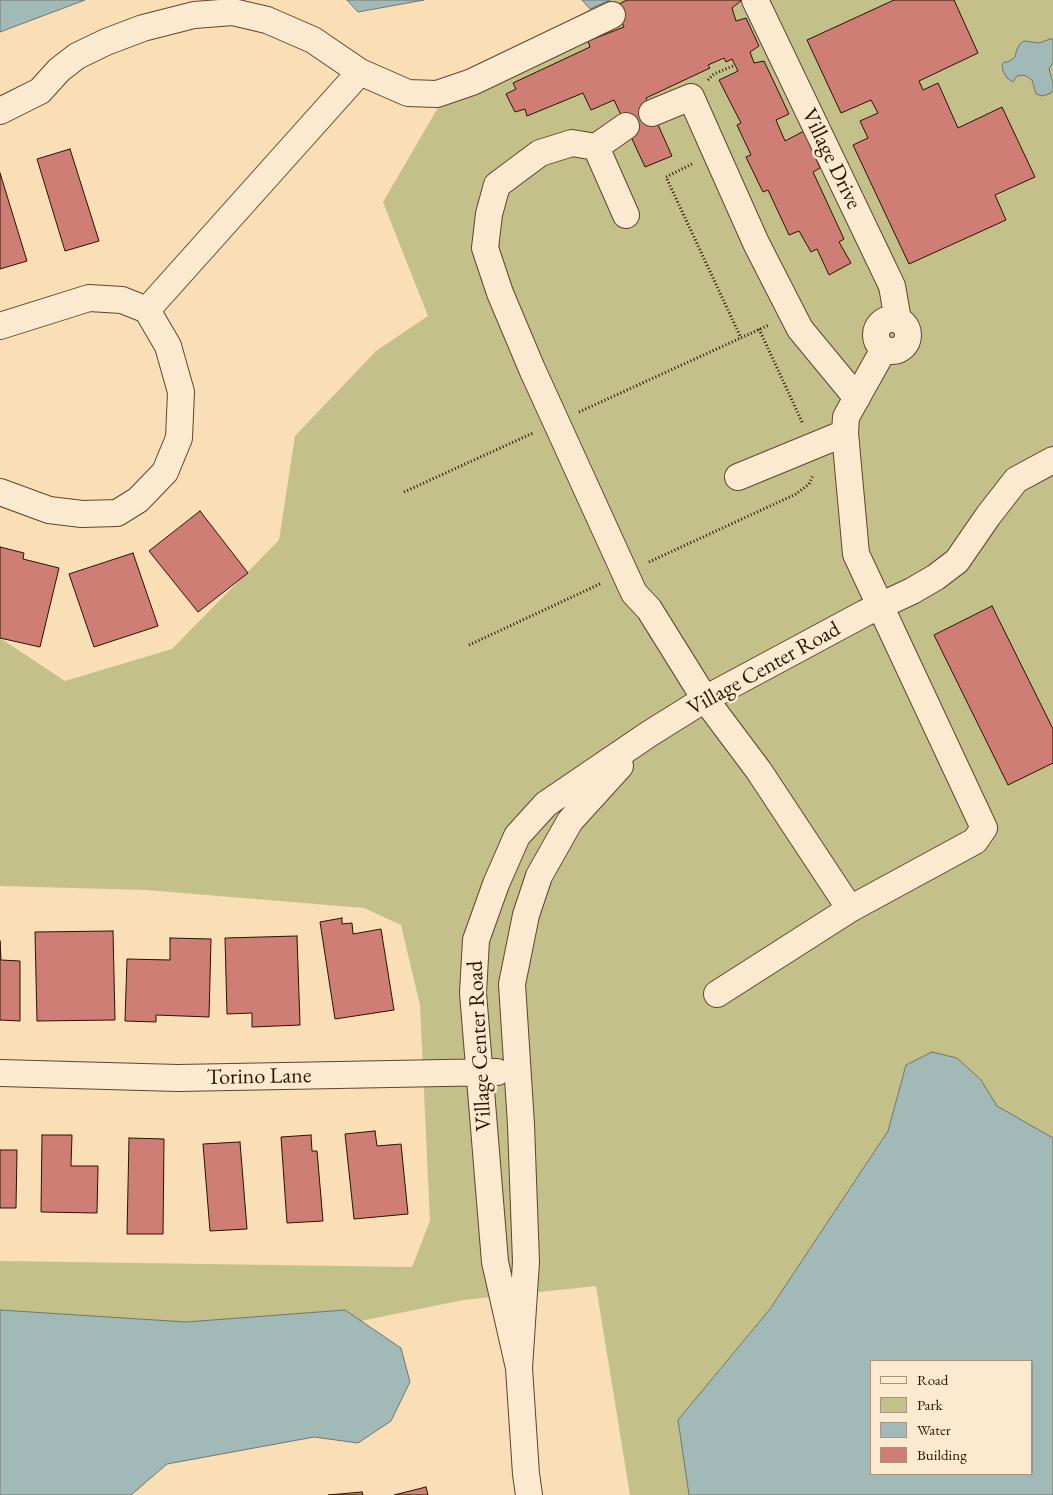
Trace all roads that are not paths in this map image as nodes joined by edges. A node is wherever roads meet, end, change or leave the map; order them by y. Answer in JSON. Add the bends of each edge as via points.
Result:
{"nodes":[{"id":1,"x":755,"y":0,"type":"edge"},
{"id":2,"x":612,"y":15,"type":"dead end"},
{"id":3,"x":360,"y":72,"type":"junction"},
{"id":4,"x":0,"y":111,"type":"edge"},
{"id":5,"x":652,"y":113,"type":"dead end"},
{"id":6,"x":626,"y":126,"type":"dead end"},
{"id":7,"x":596,"y":147,"type":"junction"},
{"id":8,"x":626,"y":215,"type":"dead end"},
{"id":9,"x":147,"y":310,"type":"junction"},
{"id":10,"x":0,"y":326,"type":"edge"},
{"id":11,"x":857,"y":398,"type":"junction"},
{"id":12,"x":845,"y":433,"type":"junction"},
{"id":13,"x":1053,"y":460,"type":"edge"},
{"id":14,"x":738,"y":477,"type":"dead end"},
{"id":15,"x":0,"y":492,"type":"edge"},
{"id":16,"x":880,"y":606,"type":"junction"},
{"id":17,"x":705,"y":699,"type":"junction"},
{"id":18,"x":649,"y":734,"type":"junction"},
{"id":19,"x":850,"y":910,"type":"junction"},
{"id":20,"x":717,"y":994,"type":"dead end"},
{"id":21,"x":479,"y":1072,"type":"junction"},
{"id":22,"x":518,"y":1072,"type":"junction"},
{"id":23,"x":0,"y":1073,"type":"edge"},
{"id":24,"x":519,"y":1368,"type":"junction"},
{"id":25,"x":529,"y":1495,"type":"edge"}],
"edges":[{"from":1,"to":11,"type":"street","name":"Village Drive","via":[[892,286],[898,320],[908,331],[904,346],[894,351],[884,349]]},
{"from":2,"to":3,"type":"street","via":[[472,82],[437,94],[408,93]]},
{"from":3,"to":4,"type":"street","via":[[313,40],[266,20],[233,12],[194,15],[143,28],[77,56],[40,90]]},
{"from":3,"to":9,"type":"street"},
{"from":5,"to":11,"type":"street","via":[[691,97],[756,243],[800,329]]},
{"from":6,"to":7,"type":"street"},
{"from":7,"to":8,"type":"street"},
{"from":7,"to":17,"type":"street","via":[[572,143],[540,153],[497,185],[485,248],[532,368],[634,593],[649,609]]},
{"from":9,"to":10,"type":"street","via":[[122,300],[89,298]]},
{"from":9,"to":15,"type":"street","via":[[168,346],[181,392],[179,438],[165,472],[138,500],[116,513],[82,514],[49,510]]},
{"from":11,"to":12,"type":"street","name":"Village Drive","via":[[846,417]]},
{"from":12,"to":14,"type":"street"},
{"from":12,"to":16,"type":"street","name":"Village Drive","via":[[856,554]]},
{"from":13,"to":16,"type":"street","name":"Village Center Road","via":[[1016,480],[956,561],[936,577]]},
{"from":16,"to":17,"type":"street","name":"Village Center Road"},
{"from":16,"to":19,"type":"street","name":"Village Drive","via":[[984,828],[975,840]]},
{"from":17,"to":18,"type":"street","name":"Village Center Road"},
{"from":17,"to":19,"type":"street","via":[[759,771]]},
{"from":18,"to":21,"type":"street","name":"Village Center Road","via":[[546,804],[517,836],[476,940],[474,993]]},
{"from":18,"to":22,"type":"street","name":"Village Center Road","via":[[570,822],[539,876],[526,915],[512,984]]},
{"from":19,"to":20,"type":"street"},
{"from":21,"to":22,"type":"street","name":"Torino Lane"},
{"from":21,"to":23,"type":"street","name":"Torino Lane","via":[[178,1078]]},
{"from":21,"to":24,"type":"street","name":"Village Center Road","via":[[495,1262]]},
{"from":22,"to":24,"type":"street","name":"Village Center Road","via":[[526,1262]]},
{"from":24,"to":25,"type":"street","name":"Village Center Road"}]}
